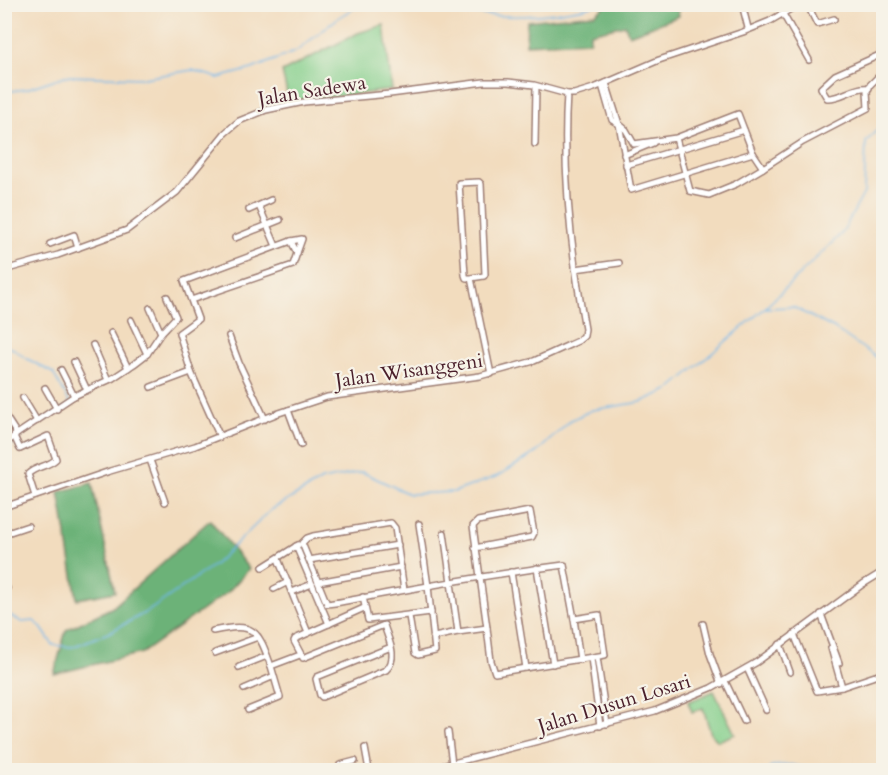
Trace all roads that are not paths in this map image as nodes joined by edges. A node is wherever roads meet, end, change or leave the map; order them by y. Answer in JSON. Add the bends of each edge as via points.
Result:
{"nodes":[{"id":1,"x":742,"y":4,"type":"edge"},
{"id":2,"x":799,"y":4,"type":"edge"},
{"id":3,"x":807,"y":4,"type":"edge"},
{"id":4,"x":783,"y":14,"type":"junction"},
{"id":5,"x":834,"y":19,"type":"dead end"},
{"id":6,"x":748,"y":28,"type":"junction"},
{"id":7,"x":884,"y":53,"type":"edge"},
{"id":8,"x":809,"y":60,"type":"dead end"},
{"id":9,"x":884,"y":71,"type":"edge"},
{"id":10,"x":604,"y":84,"type":"junction"},
{"id":11,"x":536,"y":86,"type":"junction"},
{"id":12,"x":868,"y":88,"type":"junction"},
{"id":13,"x":567,"y":94,"type":"junction"},
{"id":14,"x":619,"y":124,"type":"junction"},
{"id":15,"x":744,"y":130,"type":"junction"},
{"id":16,"x":676,"y":138,"type":"junction"},
{"id":17,"x":659,"y":140,"type":"junction"},
{"id":18,"x":535,"y":144,"type":"dead end"},
{"id":19,"x":634,"y":144,"type":"junction"},
{"id":20,"x":642,"y":148,"type":"junction"},
{"id":21,"x":679,"y":149,"type":"junction"},
{"id":22,"x":753,"y":153,"type":"junction"},
{"id":23,"x":624,"y":155,"type":"junction"},
{"id":24,"x":626,"y":165,"type":"junction"},
{"id":25,"x":763,"y":168,"type":"junction"},
{"id":26,"x":687,"y":174,"type":"junction"},
{"id":27,"x":271,"y":200,"type":"dead end"},
{"id":28,"x":259,"y":206,"type":"junction"},
{"id":29,"x":249,"y":210,"type":"dead end"},
{"id":30,"x":280,"y":220,"type":"dead end"},
{"id":31,"x":268,"y":226,"type":"junction"},
{"id":32,"x":235,"y":238,"type":"dead end"},
{"id":33,"x":291,"y":241,"type":"junction"},
{"id":34,"x":50,"y":244,"type":"dead end"},
{"id":35,"x":276,"y":246,"type":"junction"},
{"id":36,"x":78,"y":248,"type":"junction"},
{"id":37,"x":297,"y":253,"type":"junction"},
{"id":38,"x":619,"y":263,"type":"dead end"},
{"id":39,"x":575,"y":269,"type":"junction"},
{"id":40,"x":4,"y":270,"type":"edge"},
{"id":41,"x":471,"y":278,"type":"junction"},
{"id":42,"x":167,"y":297,"type":"dead end"},
{"id":43,"x":191,"y":300,"type":"junction"},
{"id":44,"x":150,"y":308,"type":"dead end"},
{"id":45,"x":130,"y":320,"type":"dead end"},
{"id":46,"x":111,"y":333,"type":"dead end"},
{"id":47,"x":161,"y":333,"type":"junction"},
{"id":48,"x":229,"y":336,"type":"dead end"},
{"id":49,"x":93,"y":345,"type":"dead end"},
{"id":50,"x":147,"y":354,"type":"junction"},
{"id":51,"x":74,"y":362,"type":"dead end"},
{"id":52,"x":128,"y":368,"type":"junction"},
{"id":53,"x":61,"y":370,"type":"dead end"},
{"id":54,"x":191,"y":372,"type":"junction"},
{"id":55,"x":491,"y":374,"type":"junction"},
{"id":56,"x":108,"y":380,"type":"junction"},
{"id":57,"x":151,"y":387,"type":"dead end"},
{"id":58,"x":45,"y":388,"type":"dead end"},
{"id":59,"x":87,"y":390,"type":"junction"},
{"id":60,"x":73,"y":397,"type":"junction"},
{"id":61,"x":23,"y":398,"type":"dead end"},
{"id":62,"x":60,"y":407,"type":"junction"},
{"id":63,"x":288,"y":410,"type":"junction"},
{"id":64,"x":4,"y":414,"type":"edge"},
{"id":65,"x":265,"y":419,"type":"junction"},
{"id":66,"x":37,"y":421,"type":"junction"},
{"id":67,"x":16,"y":436,"type":"junction"},
{"id":68,"x":220,"y":437,"type":"junction"},
{"id":69,"x":302,"y":445,"type":"dead end"},
{"id":70,"x":4,"y":446,"type":"edge"},
{"id":71,"x":150,"y":460,"type":"junction"},
{"id":72,"x":35,"y":496,"type":"junction"},
{"id":73,"x":165,"y":502,"type":"dead end"},
{"id":74,"x":4,"y":507,"type":"edge"},
{"id":75,"x":419,"y":524,"type":"dead end"},
{"id":76,"x":28,"y":526,"type":"dead end"},
{"id":77,"x":444,"y":533,"type":"dead end"},
{"id":78,"x":4,"y":534,"type":"edge"},
{"id":79,"x":299,"y":544,"type":"junction"},
{"id":80,"x":398,"y":545,"type":"junction"},
{"id":81,"x":475,"y":548,"type":"junction"},
{"id":82,"x":278,"y":559,"type":"junction"},
{"id":83,"x":309,"y":560,"type":"junction"},
{"id":84,"x":263,"y":567,"type":"dead end"},
{"id":85,"x":401,"y":567,"type":"junction"},
{"id":86,"x":537,"y":568,"type":"junction"},
{"id":87,"x":884,"y":571,"type":"edge"},
{"id":88,"x":511,"y":572,"type":"junction"},
{"id":89,"x":478,"y":577,"type":"junction"},
{"id":90,"x":288,"y":582,"type":"junction"},
{"id":91,"x":452,"y":582,"type":"junction"},
{"id":92,"x":315,"y":583,"type":"junction"},
{"id":93,"x":428,"y":586,"type":"junction"},
{"id":94,"x":274,"y":589,"type":"dead end"},
{"id":95,"x":404,"y":590,"type":"junction"},
{"id":96,"x":292,"y":592,"type":"junction"},
{"id":97,"x":363,"y":597,"type":"junction"},
{"id":98,"x":364,"y":608,"type":"junction"},
{"id":99,"x":431,"y":612,"type":"junction"},
{"id":100,"x":821,"y":614,"type":"junction"},
{"id":101,"x":409,"y":616,"type":"junction"},
{"id":102,"x":574,"y":619,"type":"junction"},
{"id":103,"x":368,"y":620,"type":"junction"},
{"id":104,"x":383,"y":622,"type":"junction"},
{"id":105,"x":329,"y":624,"type":"junction"},
{"id":106,"x":703,"y":624,"type":"dead end"},
{"id":107,"x":487,"y":628,"type":"junction"},
{"id":108,"x":371,"y":629,"type":"junction"},
{"id":109,"x":213,"y":632,"type":"dead end"},
{"id":110,"x":458,"y":632,"type":"junction"},
{"id":111,"x":308,"y":633,"type":"junction"},
{"id":112,"x":794,"y":634,"type":"junction"},
{"id":113,"x":258,"y":637,"type":"junction"},
{"id":114,"x":434,"y":637,"type":"junction"},
{"id":115,"x":780,"y":644,"type":"junction"},
{"id":116,"x":391,"y":647,"type":"junction"},
{"id":117,"x":831,"y":648,"type":"dead end"},
{"id":118,"x":215,"y":653,"type":"dead end"},
{"id":119,"x":300,"y":655,"type":"junction"},
{"id":120,"x":267,"y":656,"type":"junction"},
{"id":121,"x":594,"y":658,"type":"junction"},
{"id":122,"x":580,"y":660,"type":"junction"},
{"id":123,"x":839,"y":663,"type":"dead end"},
{"id":124,"x":553,"y":664,"type":"junction"},
{"id":125,"x":271,"y":666,"type":"junction"},
{"id":126,"x":239,"y":667,"type":"dead end"},
{"id":127,"x":526,"y":668,"type":"junction"},
{"id":128,"x":747,"y":668,"type":"junction"},
{"id":129,"x":790,"y":672,"type":"dead end"},
{"id":130,"x":884,"y":673,"type":"edge"},
{"id":131,"x":274,"y":676,"type":"junction"},
{"id":132,"x":723,"y":683,"type":"junction"},
{"id":133,"x":842,"y":687,"type":"junction"},
{"id":134,"x":243,"y":689,"type":"dead end"},
{"id":135,"x":248,"y":710,"type":"dead end"},
{"id":136,"x":766,"y":710,"type":"dead end"},
{"id":137,"x":744,"y":721,"type":"dead end"},
{"id":138,"x":607,"y":724,"type":"junction"},
{"id":139,"x":600,"y":726,"type":"junction"},
{"id":140,"x":448,"y":732,"type":"dead end"},
{"id":141,"x":365,"y":748,"type":"dead end"},
{"id":142,"x":355,"y":761,"type":"dead end"},
{"id":143,"x":452,"y":764,"type":"junction"},
{"id":144,"x":341,"y":771,"type":"edge"},
{"id":145,"x":369,"y":771,"type":"edge"},
{"id":146,"x":426,"y":771,"type":"edge"}],
"edges":[{"from":1,"to":6,"type":"street"},
{"from":2,"to":4,"type":"street"},
{"from":3,"to":5,"type":"street","via":[[817,24]]},
{"from":4,"to":6,"type":"street"},
{"from":4,"to":8,"type":"street"},
{"from":6,"to":10,"type":"street"},
{"from":7,"to":12,"type":"street","via":[[835,75],[821,88],[827,98],[834,99],[861,87]]},
{"from":9,"to":12,"type":"street"},
{"from":10,"to":13,"type":"street"},
{"from":10,"to":14,"type":"street","via":[[612,120]]},
{"from":11,"to":13,"type":"street","name":"Jalan Sadewa"},
{"from":11,"to":18,"type":"street"},
{"from":11,"to":36,"type":"street","name":"Jalan Sadewa","via":[[484,82],[304,102],[250,115],[225,134],[165,202],[127,230]]},
{"from":12,"to":25,"type":"street","via":[[868,108]]},
{"from":13,"to":39,"type":"street","name":"Jalan Wisanggeni","via":[[567,185]]},
{"from":14,"to":19,"type":"street"},
{"from":14,"to":23,"type":"street"},
{"from":15,"to":16,"type":"street","via":[[738,114]]},
{"from":15,"to":21,"type":"street"},
{"from":15,"to":22,"type":"street"},
{"from":16,"to":17,"type":"street"},
{"from":16,"to":21,"type":"street"},
{"from":17,"to":19,"type":"street"},
{"from":17,"to":20,"type":"street"},
{"from":19,"to":20,"type":"street"},
{"from":20,"to":23,"type":"street"},
{"from":21,"to":24,"type":"street"},
{"from":21,"to":26,"type":"street"},
{"from":22,"to":25,"type":"street"},
{"from":22,"to":26,"type":"street"},
{"from":23,"to":24,"type":"street"},
{"from":24,"to":26,"type":"street","via":[[631,190]]},
{"from":25,"to":26,"type":"street","via":[[710,195],[690,191]]},
{"from":27,"to":28,"type":"street"},
{"from":28,"to":29,"type":"street"},
{"from":28,"to":31,"type":"street"},
{"from":30,"to":31,"type":"street"},
{"from":31,"to":32,"type":"street"},
{"from":31,"to":35,"type":"street"},
{"from":33,"to":35,"type":"street"},
{"from":33,"to":37,"type":"street"},
{"from":33,"to":37,"type":"street","via":[[302,239]]},
{"from":34,"to":36,"type":"street","via":[[74,235]]},
{"from":35,"to":43,"type":"street","via":[[183,280]]},
{"from":36,"to":40,"type":"street","name":"Jalan Sadewa"},
{"from":37,"to":43,"type":"street","via":[[293,265]]},
{"from":38,"to":39,"type":"street"},
{"from":39,"to":55,"type":"street","name":"Jalan Wisanggeni","via":[[585,329],[582,339],[534,361]]},
{"from":41,"to":41,"type":"street","via":[[485,274],[479,182],[459,183],[465,275]]},
{"from":41,"to":55,"type":"street"},
{"from":42,"to":47,"type":"street","via":[[176,317]]},
{"from":43,"to":54,"type":"street","via":[[198,319],[179,333]]},
{"from":44,"to":47,"type":"street"},
{"from":45,"to":50,"type":"street"},
{"from":46,"to":52,"type":"street"},
{"from":47,"to":50,"type":"street"},
{"from":48,"to":65,"type":"street"},
{"from":49,"to":56,"type":"street"},
{"from":50,"to":52,"type":"street"},
{"from":51,"to":59,"type":"street"},
{"from":52,"to":56,"type":"street"},
{"from":53,"to":60,"type":"street"},
{"from":54,"to":57,"type":"street"},
{"from":54,"to":68,"type":"street"},
{"from":55,"to":63,"type":"street","name":"Jalan Wisanggeni","via":[[345,393]]},
{"from":56,"to":59,"type":"street"},
{"from":58,"to":62,"type":"street"},
{"from":59,"to":60,"type":"street"},
{"from":60,"to":62,"type":"street"},
{"from":61,"to":66,"type":"street"},
{"from":62,"to":66,"type":"street"},
{"from":63,"to":65,"type":"street","name":"Jalan Wisanggeni"},
{"from":63,"to":69,"type":"street"},
{"from":64,"to":67,"type":"street"},
{"from":65,"to":68,"type":"street","name":"Jalan Wisanggeni"},
{"from":66,"to":67,"type":"street"},
{"from":67,"to":70,"type":"street"},
{"from":67,"to":72,"type":"street","via":[[20,448],[48,436],[55,455],[53,462],[28,474]]},
{"from":68,"to":71,"type":"street","name":"Jalan Wisanggeni"},
{"from":71,"to":72,"type":"street","name":"Jalan Wisanggeni"},
{"from":71,"to":73,"type":"street"},
{"from":72,"to":74,"type":"street","name":"Jalan Wisanggeni"},
{"from":75,"to":93,"type":"street"},
{"from":76,"to":78,"type":"street"},
{"from":77,"to":91,"type":"street"},
{"from":79,"to":80,"type":"street","via":[[313,536],[391,523]]},
{"from":79,"to":82,"type":"street"},
{"from":79,"to":83,"type":"street"},
{"from":79,"to":92,"type":"street"},
{"from":80,"to":83,"type":"street"},
{"from":80,"to":85,"type":"street"},
{"from":81,"to":81,"type":"street","via":[[533,536],[530,512],[476,522],[472,526]]},
{"from":81,"to":89,"type":"street"},
{"from":82,"to":84,"type":"street"},
{"from":82,"to":90,"type":"street"},
{"from":83,"to":92,"type":"street"},
{"from":85,"to":92,"type":"street"},
{"from":85,"to":95,"type":"street"},
{"from":86,"to":88,"type":"street"},
{"from":86,"to":102,"type":"street","via":[[564,565]]},
{"from":86,"to":124,"type":"street"},
{"from":87,"to":100,"type":"street","name":"Jalan Dusun Losari"},
{"from":88,"to":89,"type":"street"},
{"from":88,"to":127,"type":"street"},
{"from":89,"to":91,"type":"street"},
{"from":89,"to":107,"type":"street"},
{"from":90,"to":94,"type":"street"},
{"from":90,"to":96,"type":"street"},
{"from":91,"to":93,"type":"street"},
{"from":91,"to":110,"type":"street"},
{"from":92,"to":96,"type":"street"},
{"from":92,"to":97,"type":"street","via":[[327,604]]},
{"from":92,"to":105,"type":"street"},
{"from":93,"to":95,"type":"street"},
{"from":93,"to":99,"type":"street"},
{"from":95,"to":97,"type":"street"},
{"from":96,"to":111,"type":"street"},
{"from":97,"to":98,"type":"street"},
{"from":98,"to":103,"type":"street"},
{"from":98,"to":105,"type":"street"},
{"from":99,"to":101,"type":"street"},
{"from":99,"to":114,"type":"street"},
{"from":100,"to":112,"type":"street","name":"Jalan Dusun Losari"},
{"from":100,"to":123,"type":"street"},
{"from":101,"to":104,"type":"street"},
{"from":101,"to":114,"type":"street","via":[[416,654],[435,651]]},
{"from":102,"to":121,"type":"street","via":[[599,615],[606,654]]},
{"from":102,"to":122,"type":"street"},
{"from":103,"to":104,"type":"street"},
{"from":103,"to":108,"type":"street"},
{"from":104,"to":108,"type":"street"},
{"from":104,"to":116,"type":"street"},
{"from":105,"to":111,"type":"street"},
{"from":106,"to":132,"type":"street","via":[[710,654]]},
{"from":107,"to":110,"type":"street"},
{"from":107,"to":127,"type":"street","via":[[495,673]]},
{"from":108,"to":119,"type":"street","via":[[303,658]]},
{"from":109,"to":113,"type":"street","via":[[240,626]]},
{"from":110,"to":114,"type":"street"},
{"from":111,"to":119,"type":"street","via":[[293,640]]},
{"from":112,"to":115,"type":"street","name":"Jalan Dusun Losari"},
{"from":112,"to":133,"type":"street","via":[[817,691]]},
{"from":113,"to":118,"type":"street"},
{"from":113,"to":120,"type":"street"},
{"from":115,"to":128,"type":"street","name":"Jalan Dusun Losari"},
{"from":115,"to":129,"type":"street"},
{"from":116,"to":116,"type":"street","via":[[317,677],[320,695],[386,670],[392,663]]},
{"from":117,"to":133,"type":"street"},
{"from":119,"to":125,"type":"street"},
{"from":120,"to":125,"type":"street"},
{"from":120,"to":126,"type":"street"},
{"from":121,"to":122,"type":"street"},
{"from":121,"to":138,"type":"street"},
{"from":121,"to":139,"type":"street"},
{"from":122,"to":124,"type":"street"},
{"from":124,"to":127,"type":"street"},
{"from":125,"to":131,"type":"street"},
{"from":128,"to":132,"type":"street","name":"Jalan Dusun Losari"},
{"from":128,"to":136,"type":"street"},
{"from":130,"to":133,"type":"street"},
{"from":131,"to":134,"type":"street"},
{"from":131,"to":135,"type":"street","via":[[280,697]]},
{"from":132,"to":137,"type":"street"},
{"from":132,"to":138,"type":"street","name":"Jalan Dusun Losari","via":[[655,711]]},
{"from":138,"to":139,"type":"street","name":"Jalan Dusun Losari"},
{"from":139,"to":143,"type":"street","name":"Jalan Dusun Losari"},
{"from":140,"to":143,"type":"street"},
{"from":141,"to":145,"type":"street"},
{"from":142,"to":144,"type":"street","via":[[340,765]]},
{"from":143,"to":146,"type":"street","name":"Jalan Dusun Losari"}]}
